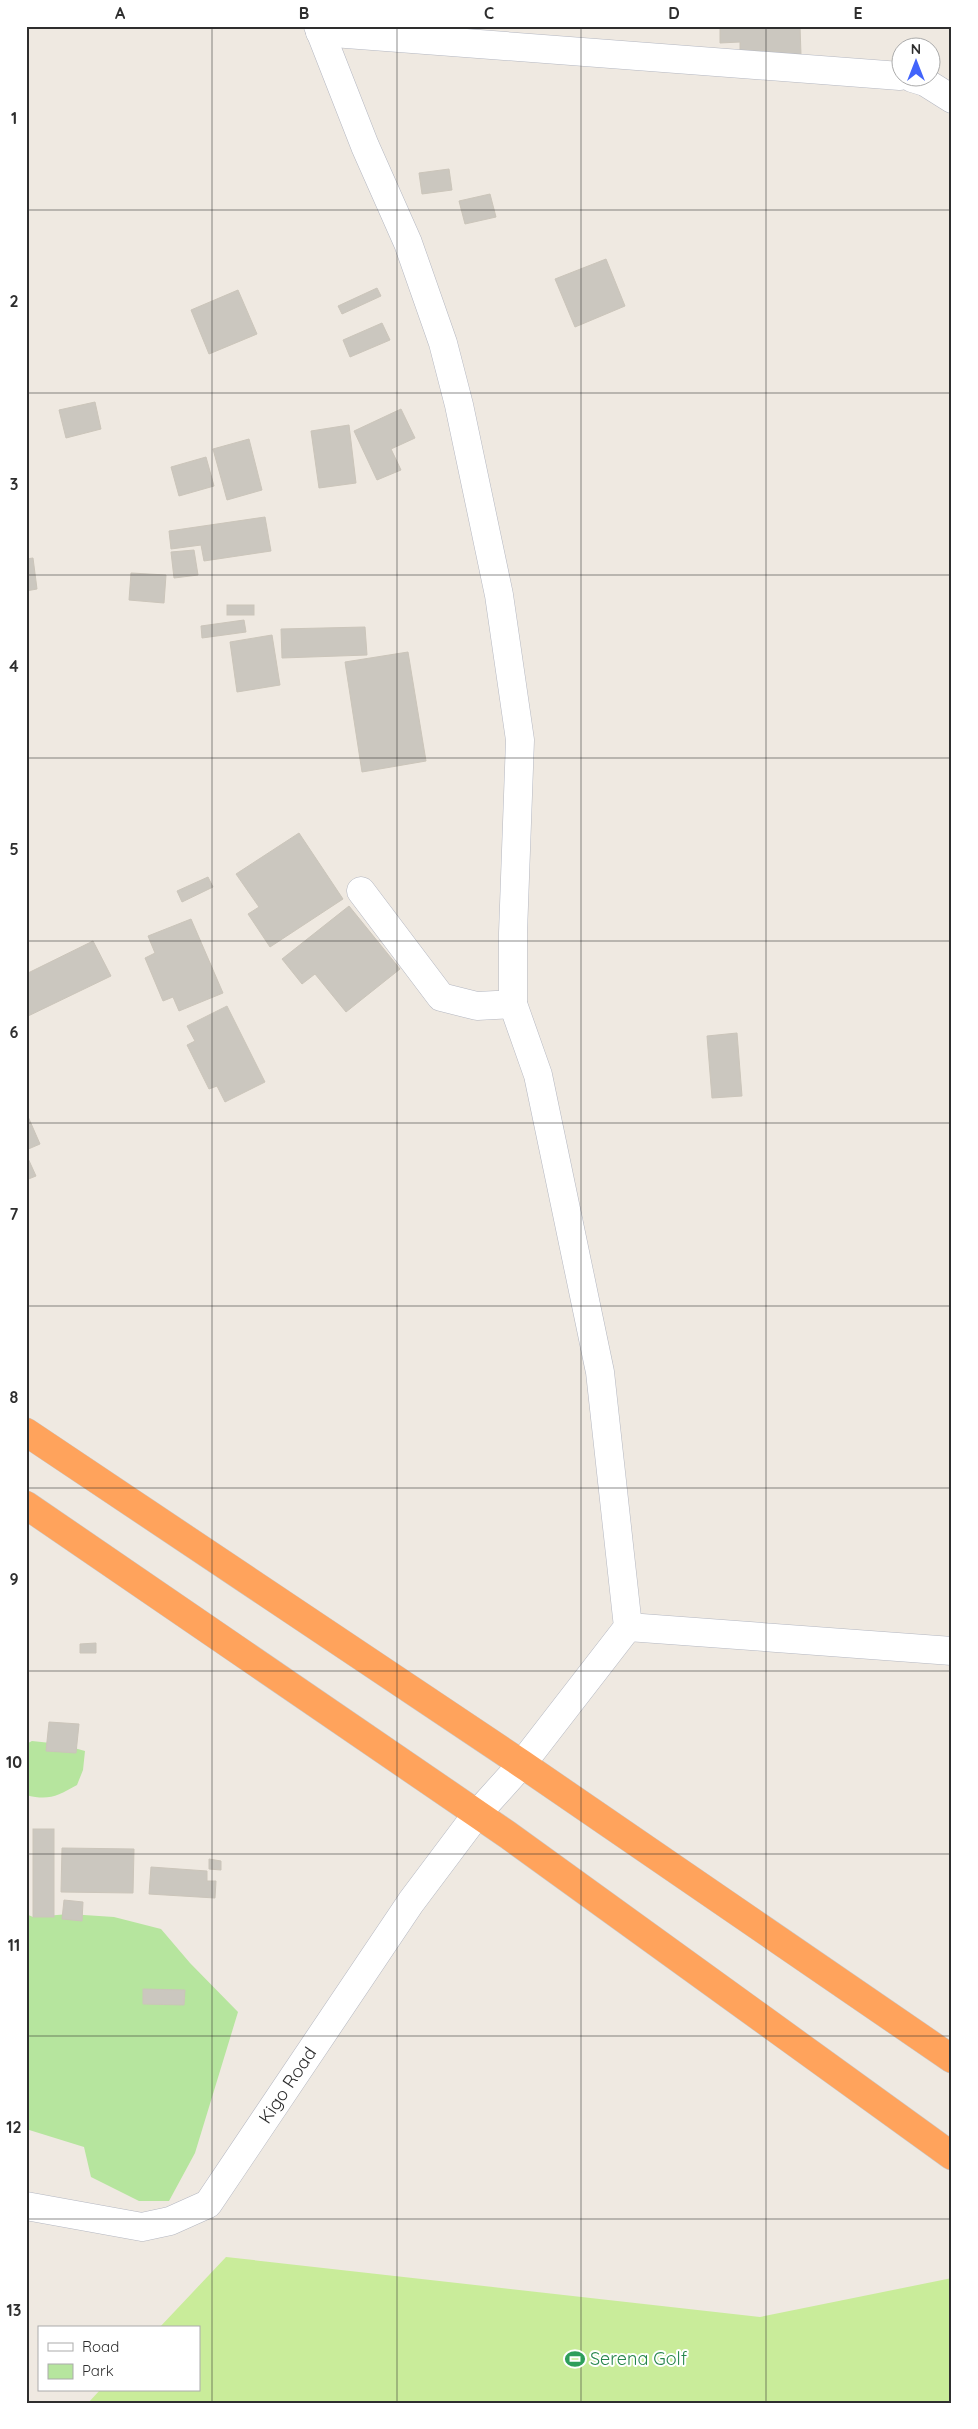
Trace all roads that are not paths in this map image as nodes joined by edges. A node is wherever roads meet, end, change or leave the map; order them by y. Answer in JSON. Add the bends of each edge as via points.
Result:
{"nodes":[{"id":1,"x":319,"y":29,"type":"edge"},
{"id":2,"x":890,"y":75,"type":"edge"},
{"id":3,"x":937,"y":88,"type":"edge"},
{"id":4,"x":949,"y":93,"type":"edge"},
{"id":5,"x":361,"y":892,"type":"dead end"},
{"id":6,"x":513,"y":1004,"type":"junction"},
{"id":7,"x":26,"y":1432,"type":"edge"},
{"id":8,"x":26,"y":1505,"type":"edge"},
{"id":9,"x":628,"y":1627,"type":"junction"},
{"id":10,"x":952,"y":1651,"type":"edge"},
{"id":11,"x":522,"y":1764,"type":"junction"},
{"id":12,"x":477,"y":1814,"type":"junction"},
{"id":13,"x":952,"y":2059,"type":"edge"},
{"id":14,"x":952,"y":2156,"type":"edge"},
{"id":15,"x":26,"y":2206,"type":"edge"}],
"edges":[{"from":1,"to":2,"type":"street"},
{"from":1,"to":6,"type":"street","via":[[408,243],[440,334],[477,483],[499,595],[520,740]]},
{"from":3,"to":4,"type":"street"},
{"from":5,"to":6,"type":"street","via":[[441,997],[477,1006]]},
{"from":6,"to":9,"type":"street","via":[[538,1075],[600,1372]]},
{"from":7,"to":11,"type":"highway"},
{"from":8,"to":12,"type":"highway"},
{"from":9,"to":10,"type":"street"},
{"from":9,"to":11,"type":"street","name":"Kigo Road"},
{"from":11,"to":12,"type":"street","name":"Kigo Road"},
{"from":11,"to":13,"type":"highway"},
{"from":12,"to":14,"type":"highway"},
{"from":12,"to":15,"type":"street","name":"Kigo Road","via":[[410,1902],[208,2204],[170,2221],[142,2227]]}]}
